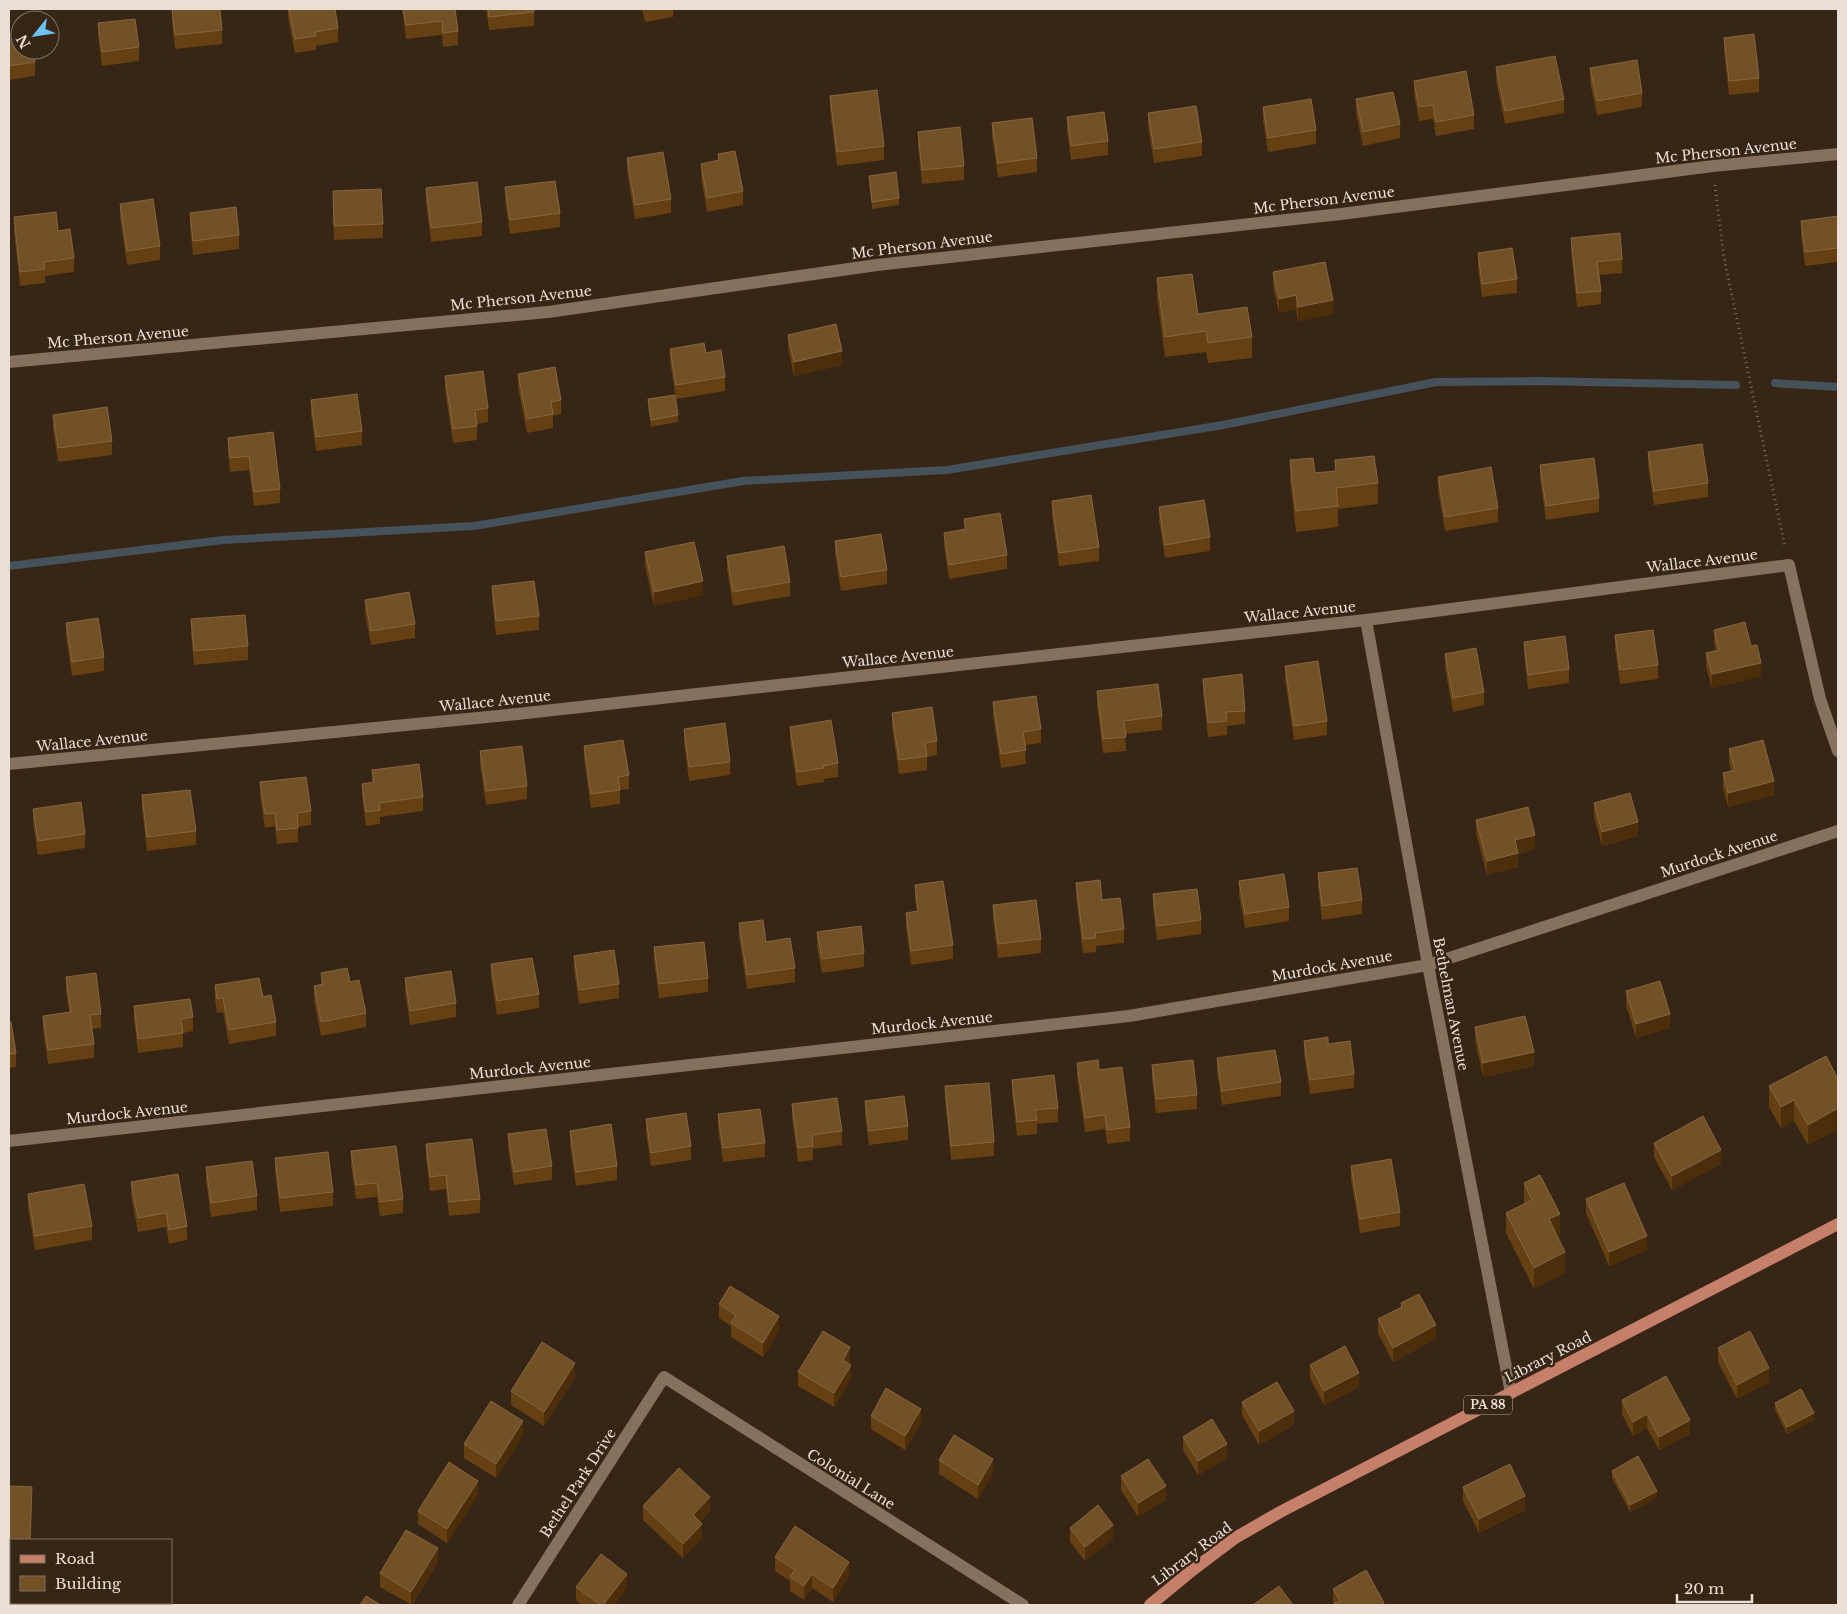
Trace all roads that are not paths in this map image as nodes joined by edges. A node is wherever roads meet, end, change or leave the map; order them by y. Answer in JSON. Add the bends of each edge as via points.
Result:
{"nodes":[{"id":1,"x":1838,"y":154,"type":"edge"},
{"id":2,"x":9,"y":362,"type":"edge"},
{"id":3,"x":1366,"y":620,"type":"junction"},
{"id":4,"x":1838,"y":751,"type":"edge"},
{"id":5,"x":9,"y":764,"type":"edge"},
{"id":6,"x":1838,"y":831,"type":"edge"},
{"id":7,"x":1428,"y":965,"type":"junction"},
{"id":8,"x":9,"y":1141,"type":"edge"},
{"id":9,"x":1838,"y":1224,"type":"edge"},
{"id":10,"x":664,"y":1377,"type":"joint"},
{"id":11,"x":1511,"y":1393,"type":"junction"},
{"id":12,"x":518,"y":1605,"type":"edge"},
{"id":13,"x":1023,"y":1605,"type":"edge"},
{"id":14,"x":1150,"y":1605,"type":"edge"}],
"edges":[{"from":1,"to":2,"type":"street","name":"Mc Pherson Avenue","via":[[1713,166],[1341,214],[877,265],[548,312]]},
{"from":3,"to":4,"type":"street","name":"Wallace Avenue","via":[[1789,565],[1820,698]]},
{"from":3,"to":5,"type":"street","name":"Wallace Avenue","via":[[526,713]]},
{"from":3,"to":7,"type":"street","name":"Bethelman Avenue"},
{"from":6,"to":7,"type":"street","name":"Murdock Avenue"},
{"from":7,"to":8,"type":"street","name":"Murdock Avenue","via":[[1129,1016]]},
{"from":7,"to":11,"type":"street","name":"Bethelman Avenue"},
{"from":9,"to":11,"type":"main road","name":"Library Road","number":"PA 88"},
{"from":10,"to":12,"type":"street","name":"Bethel Park Drive"},
{"from":10,"to":13,"type":"street","name":"Colonial Lane"},
{"from":11,"to":14,"type":"main road","name":"Library Road","number":"PA 88","via":[[1235,1538]]}]}
